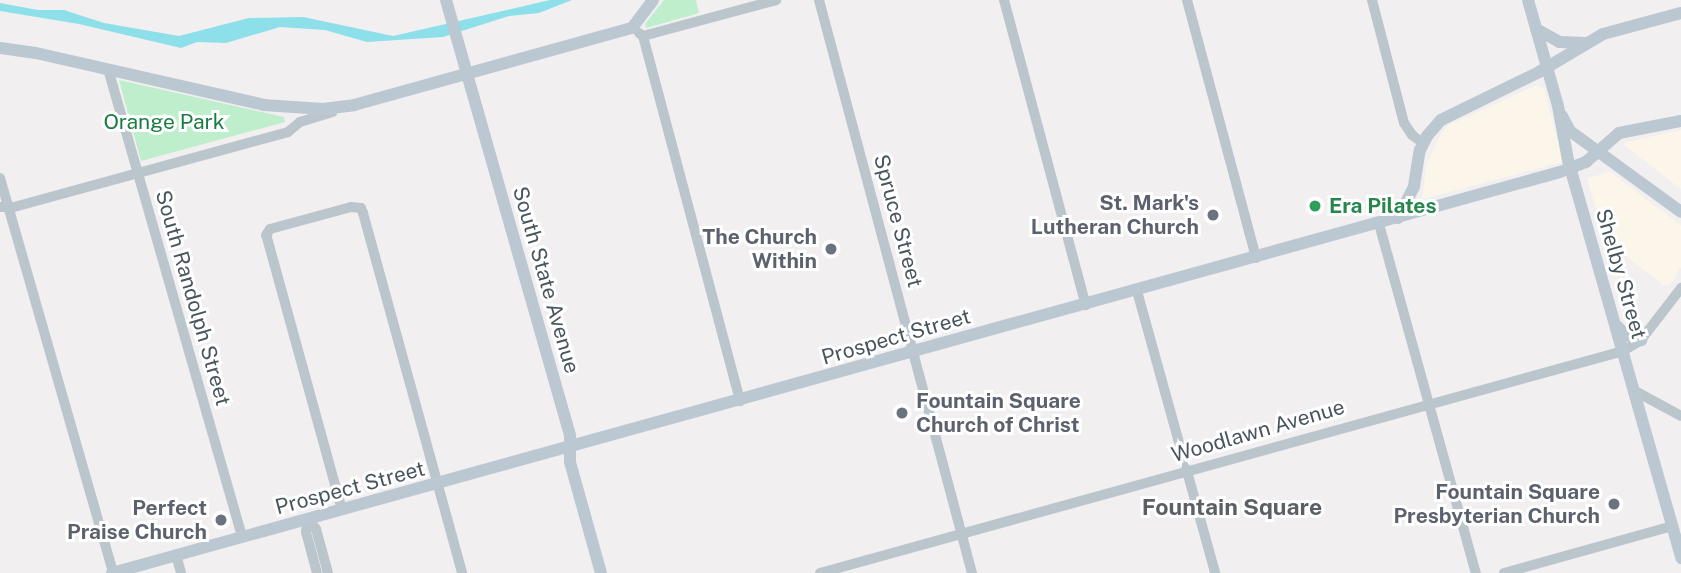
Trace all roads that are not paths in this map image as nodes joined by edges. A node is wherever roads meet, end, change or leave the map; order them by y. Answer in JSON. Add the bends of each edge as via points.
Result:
{"nodes":[{"id":1,"x":653,"y":0,"type":"edge"},
{"id":2,"x":776,"y":0,"type":"edge"},
{"id":3,"x":820,"y":0,"type":"edge"},
{"id":4,"x":1004,"y":0,"type":"edge"},
{"id":5,"x":1187,"y":0,"type":"edge"},
{"id":6,"x":1372,"y":0,"type":"edge"},
{"id":7,"x":1528,"y":0,"type":"edge"},
{"id":8,"x":449,"y":6,"type":"edge"},
{"id":9,"x":1681,"y":13,"type":"edge"},
{"id":10,"x":632,"y":28,"type":"junction"},
{"id":11,"x":1536,"y":29,"type":"junction"},
{"id":12,"x":643,"y":36,"type":"junction"},
{"id":13,"x":1587,"y":43,"type":"junction"},
{"id":14,"x":0,"y":48,"type":"edge"},
{"id":15,"x":1547,"y":68,"type":"junction"},
{"id":16,"x":108,"y":69,"type":"junction"},
{"id":17,"x":468,"y":73,"type":"junction"},
{"id":18,"x":354,"y":105,"type":"junction"},
{"id":19,"x":1558,"y":106,"type":"junction"},
{"id":20,"x":1681,"y":121,"type":"edge"},
{"id":21,"x":1423,"y":144,"type":"junction"},
{"id":22,"x":1598,"y":151,"type":"junction"},
{"id":23,"x":1570,"y":169,"type":"junction"},
{"id":24,"x":137,"y":172,"type":"junction"},
{"id":25,"x":0,"y":178,"type":"edge"},
{"id":26,"x":4,"y":207,"type":"edge"},
{"id":27,"x":1681,"y":212,"type":"edge"},
{"id":28,"x":1398,"y":218,"type":"junction"},
{"id":29,"x":1379,"y":224,"type":"junction"},
{"id":30,"x":1256,"y":258,"type":"junction"},
{"id":31,"x":1681,"y":288,"type":"edge"},
{"id":32,"x":1138,"y":291,"type":"junction"},
{"id":33,"x":1086,"y":305,"type":"junction"},
{"id":34,"x":1615,"y":323,"type":"junction"},
{"id":35,"x":1641,"y":340,"type":"junction"},
{"id":36,"x":1623,"y":351,"type":"junction"},
{"id":37,"x":913,"y":353,"type":"junction"},
{"id":38,"x":1635,"y":391,"type":"junction"},
{"id":39,"x":740,"y":401,"type":"junction"},
{"id":40,"x":1429,"y":404,"type":"junction"},
{"id":41,"x":1681,"y":416,"type":"edge"},
{"id":42,"x":570,"y":448,"type":"junction"},
{"id":43,"x":1187,"y":471,"type":"junction"},
{"id":44,"x":438,"y":485,"type":"junction"},
{"id":45,"x":342,"y":510,"type":"junction"},
{"id":46,"x":308,"y":519,"type":"junction"},
{"id":47,"x":1672,"y":526,"type":"junction"},
{"id":48,"x":962,"y":534,"type":"junction"},
{"id":49,"x":242,"y":537,"type":"junction"},
{"id":50,"x":176,"y":555,"type":"junction"},
{"id":51,"x":1681,"y":558,"type":"edge"},
{"id":52,"x":112,"y":573,"type":"edge"},
{"id":53,"x":181,"y":573,"type":"edge"},
{"id":54,"x":317,"y":573,"type":"edge"},
{"id":55,"x":328,"y":573,"type":"edge"},
{"id":56,"x":462,"y":573,"type":"edge"},
{"id":57,"x":600,"y":573,"type":"edge"},
{"id":58,"x":820,"y":573,"type":"edge"},
{"id":59,"x":972,"y":573,"type":"edge"},
{"id":60,"x":1215,"y":573,"type":"edge"},
{"id":61,"x":1476,"y":573,"type":"edge"},
{"id":62,"x":1504,"y":573,"type":"edge"}],
"edges":[{"from":1,"to":10,"type":"main road"},
{"from":2,"to":12,"type":"street"},
{"from":3,"to":37,"type":"street","name":"Spruce Street"},
{"from":4,"to":33,"type":"street"},
{"from":5,"to":30,"type":"street"},
{"from":6,"to":21,"type":"street","via":[[1405,124]]},
{"from":7,"to":11,"type":"main road","name":"Shelby Street"},
{"from":8,"to":17,"type":"main road","name":"South State Avenue"},
{"from":9,"to":13,"type":"main road"},
{"from":10,"to":12,"type":"street"},
{"from":10,"to":17,"type":"main road"},
{"from":11,"to":13,"type":"main road","via":[[1559,42]]},
{"from":11,"to":15,"type":"main road","name":"Shelby Street"},
{"from":12,"to":39,"type":"street"},
{"from":13,"to":15,"type":"main road"},
{"from":14,"to":16,"type":"main road"},
{"from":15,"to":19,"type":"main road","name":"Shelby Street"},
{"from":15,"to":21,"type":"main road","via":[[1448,115]]},
{"from":16,"to":18,"type":"main road","via":[[276,107]]},
{"from":16,"to":24,"type":"street","name":"South Randolph Street"},
{"from":17,"to":18,"type":"main road"},
{"from":17,"to":42,"type":"main road","name":"South State Avenue"},
{"from":18,"to":24,"type":"street","via":[[300,122],[288,132]]},
{"from":19,"to":22,"type":"main road","via":[[1570,131]]},
{"from":19,"to":23,"type":"main road","name":"Shelby Street"},
{"from":20,"to":22,"type":"main road","name":"Prospect Street","via":[[1619,133]]},
{"from":21,"to":28,"type":"main road","via":[[1414,186]]},
{"from":22,"to":23,"type":"main road","name":"Prospect Street"},
{"from":22,"to":27,"type":"main road"},
{"from":23,"to":28,"type":"main road","name":"Prospect Street"},
{"from":23,"to":34,"type":"main road","name":"Shelby Street"},
{"from":24,"to":26,"type":"street"},
{"from":24,"to":49,"type":"street","name":"South Randolph Street"},
{"from":25,"to":26,"type":"street"},
{"from":26,"to":52,"type":"street"},
{"from":28,"to":29,"type":"main road","name":"Prospect Street"},
{"from":29,"to":30,"type":"main road","name":"Prospect Street"},
{"from":29,"to":40,"type":"street"},
{"from":30,"to":32,"type":"main road","name":"Prospect Street"},
{"from":31,"to":35,"type":"street","name":"Woodlawn Avenue"},
{"from":32,"to":33,"type":"main road","name":"Prospect Street"},
{"from":32,"to":43,"type":"street"},
{"from":33,"to":37,"type":"main road","name":"Prospect Street"},
{"from":34,"to":35,"type":"main road","via":[[1625,335]]},
{"from":34,"to":36,"type":"main road","name":"Shelby Street"},
{"from":35,"to":36,"type":"street","name":"Woodlawn Avenue"},
{"from":36,"to":38,"type":"main road","name":"Shelby Street"},
{"from":36,"to":40,"type":"street","name":"Woodlawn Avenue"},
{"from":37,"to":39,"type":"main road","name":"Prospect Street"},
{"from":37,"to":48,"type":"street","name":"Spruce Street"},
{"from":38,"to":41,"type":"street"},
{"from":38,"to":47,"type":"main road","name":"Shelby Street"},
{"from":39,"to":42,"type":"main road","name":"Prospect Street"},
{"from":40,"to":43,"type":"street","name":"Woodlawn Avenue"},
{"from":40,"to":61,"type":"street"},
{"from":42,"to":44,"type":"main road","name":"Prospect Street"},
{"from":42,"to":57,"type":"main road","name":"South State Avenue"},
{"from":43,"to":48,"type":"street","name":"Woodlawn Avenue"},
{"from":43,"to":60,"type":"street"},
{"from":44,"to":45,"type":"main road","name":"Prospect Street"},
{"from":44,"to":45,"type":"street","via":[[363,213],[355,207],[267,231]]},
{"from":44,"to":56,"type":"street"},
{"from":45,"to":46,"type":"main road","name":"Prospect Street"},
{"from":46,"to":49,"type":"main road","name":"Prospect Street"},
{"from":46,"to":54,"type":"street","via":[[306,532]]},
{"from":46,"to":55,"type":"street","via":[[316,529]]},
{"from":47,"to":51,"type":"main road","name":"Shelby Street"},
{"from":47,"to":62,"type":"street"},
{"from":48,"to":58,"type":"street","name":"Woodlawn Avenue"},
{"from":48,"to":59,"type":"street","name":"Spruce Street"},
{"from":49,"to":50,"type":"main road","name":"Prospect Street"},
{"from":50,"to":52,"type":"main road","name":"Prospect Street"},
{"from":50,"to":53,"type":"street"}]}
